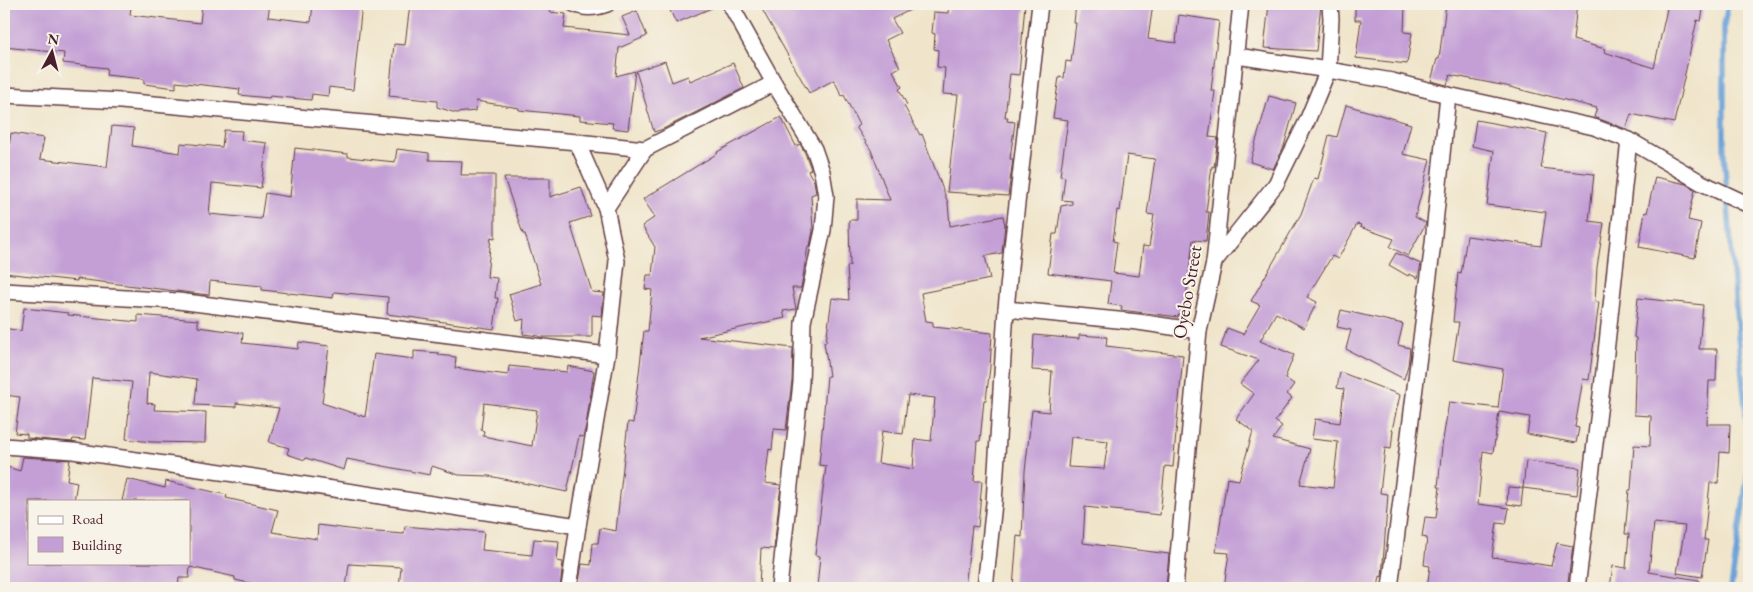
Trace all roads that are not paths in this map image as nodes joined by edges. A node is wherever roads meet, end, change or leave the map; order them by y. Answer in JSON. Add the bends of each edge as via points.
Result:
{"nodes":[{"id":1,"x":574,"y":4,"type":"edge"},
{"id":2,"x":607,"y":4,"type":"edge"},
{"id":3,"x":730,"y":4,"type":"edge"},
{"id":4,"x":1040,"y":4,"type":"edge"},
{"id":5,"x":1241,"y":4,"type":"edge"},
{"id":6,"x":1330,"y":4,"type":"edge"},
{"id":7,"x":1237,"y":56,"type":"junction"},
{"id":8,"x":1328,"y":70,"type":"junction"},
{"id":9,"x":774,"y":83,"type":"junction"},
{"id":10,"x":4,"y":95,"type":"edge"},
{"id":11,"x":1448,"y":95,"type":"junction"},
{"id":12,"x":1629,"y":140,"type":"junction"},
{"id":13,"x":577,"y":142,"type":"junction"},
{"id":14,"x":645,"y":149,"type":"junction"},
{"id":15,"x":1747,"y":204,"type":"edge"},
{"id":16,"x":606,"y":208,"type":"junction"},
{"id":17,"x":1214,"y":263,"type":"junction"},
{"id":18,"x":4,"y":292,"type":"edge"},
{"id":19,"x":1006,"y":309,"type":"junction"},
{"id":20,"x":1199,"y":331,"type":"junction"},
{"id":21,"x":607,"y":356,"type":"junction"},
{"id":22,"x":4,"y":446,"type":"edge"},
{"id":23,"x":578,"y":526,"type":"junction"},
{"id":24,"x":569,"y":588,"type":"edge"},
{"id":25,"x":779,"y":588,"type":"edge"},
{"id":26,"x":985,"y":588,"type":"edge"},
{"id":27,"x":1175,"y":588,"type":"edge"},
{"id":28,"x":1390,"y":588,"type":"edge"},
{"id":29,"x":1577,"y":588,"type":"edge"}],
"edges":[{"from":1,"to":2,"type":"street","via":[[581,7]]},
{"from":3,"to":9,"type":"street"},
{"from":4,"to":19,"type":"street"},
{"from":5,"to":7,"type":"street","name":"Oyebo Street"},
{"from":6,"to":8,"type":"street"},
{"from":7,"to":8,"type":"street"},
{"from":7,"to":17,"type":"street","name":"Oyebo Street"},
{"from":8,"to":11,"type":"street"},
{"from":8,"to":17,"type":"street","via":[[1276,184]]},
{"from":9,"to":14,"type":"street"},
{"from":9,"to":25,"type":"street","via":[[814,148],[826,196],[823,230],[803,322],[801,382]]},
{"from":10,"to":13,"type":"street","via":[[121,101]]},
{"from":11,"to":12,"type":"street","via":[[1594,127]]},
{"from":11,"to":28,"type":"street"},
{"from":12,"to":15,"type":"street","via":[[1702,183]]},
{"from":12,"to":29,"type":"street"},
{"from":13,"to":14,"type":"street"},
{"from":13,"to":16,"type":"street"},
{"from":14,"to":16,"type":"street"},
{"from":16,"to":21,"type":"street","via":[[617,261]]},
{"from":17,"to":20,"type":"street","name":"Oyebo Street"},
{"from":18,"to":21,"type":"street","via":[[178,301]]},
{"from":19,"to":20,"type":"street"},
{"from":19,"to":26,"type":"street","via":[[994,503]]},
{"from":20,"to":27,"type":"street","name":"Oyebo Street"},
{"from":21,"to":23,"type":"street"},
{"from":22,"to":23,"type":"street","via":[[72,451],[218,471]]},
{"from":23,"to":24,"type":"street"}]}
